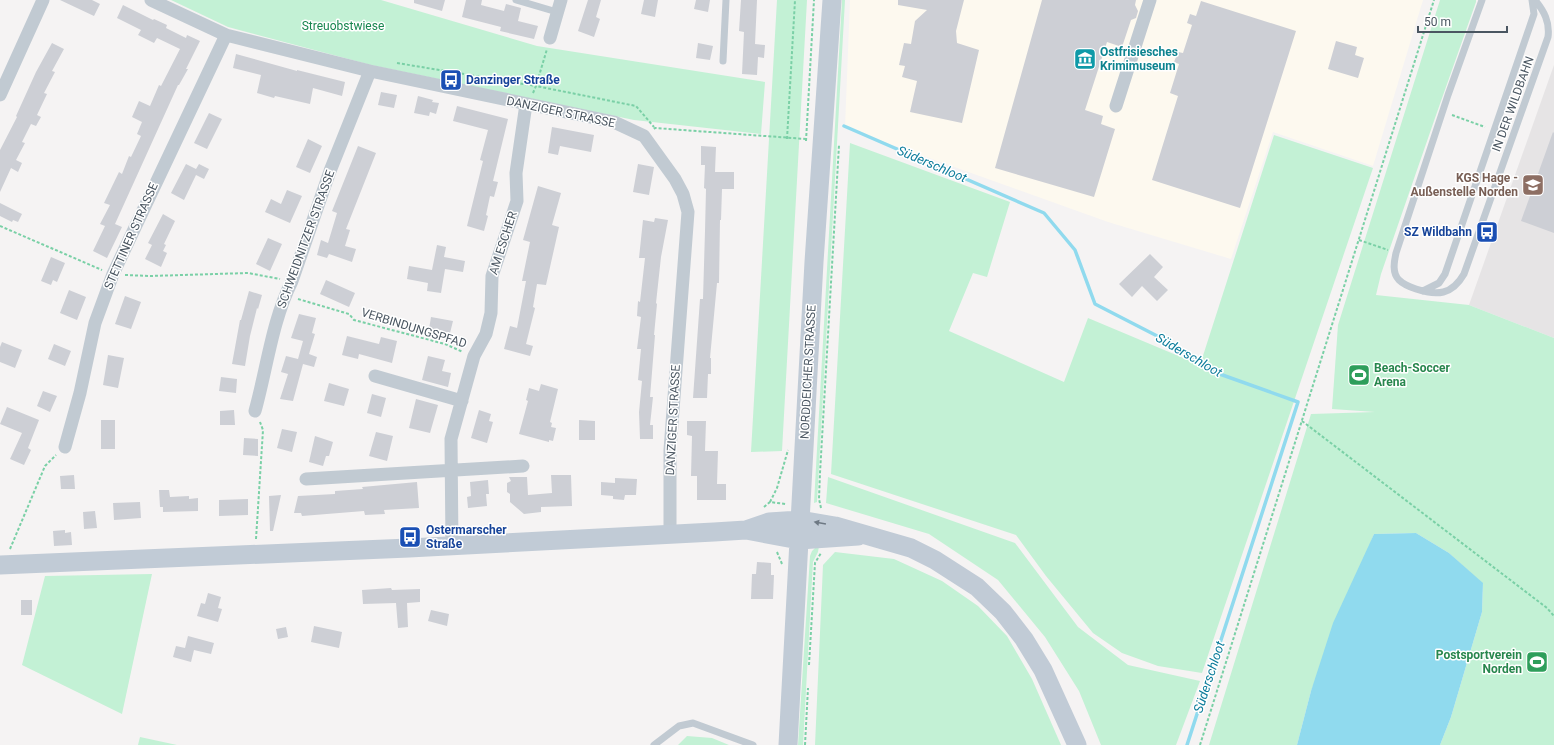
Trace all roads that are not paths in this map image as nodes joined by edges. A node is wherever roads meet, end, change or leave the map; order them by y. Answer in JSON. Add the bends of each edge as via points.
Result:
{"nodes":[{"id":1,"x":43,"y":0,"type":"edge"},
{"id":2,"x":151,"y":0,"type":"edge"},
{"id":3,"x":516,"y":0,"type":"edge"},
{"id":4,"x":726,"y":0,"type":"edge"},
{"id":5,"x":832,"y":0,"type":"edge"},
{"id":6,"x":1150,"y":0,"type":"edge"},
{"id":7,"x":1482,"y":0,"type":"edge"},
{"id":8,"x":1533,"y":0,"type":"edge"},
{"id":9,"x":559,"y":6,"type":"edge"},
{"id":10,"x":226,"y":35,"type":"junction"},
{"id":11,"x":550,"y":38,"type":"dead end"},
{"id":12,"x":723,"y":61,"type":"dead end"},
{"id":13,"x":370,"y":71,"type":"junction"},
{"id":14,"x":0,"y":96,"type":"edge"},
{"id":15,"x":526,"y":104,"type":"junction"},
{"id":16,"x":1116,"y":106,"type":"dead end"},
{"id":17,"x":1423,"y":291,"type":"junction"},
{"id":18,"x":375,"y":376,"type":"dead end"},
{"id":19,"x":462,"y":401,"type":"junction"},
{"id":20,"x":255,"y":411,"type":"road end"},
{"id":21,"x":65,"y":447,"type":"road end"},
{"id":22,"x":523,"y":466,"type":"dead end"},
{"id":23,"x":451,"y":470,"type":"junction"},
{"id":24,"x":306,"y":479,"type":"dead end"},
{"id":25,"x":800,"y":520,"type":"junction"},
{"id":26,"x":746,"y":530,"type":"junction"},
{"id":27,"x":670,"y":534,"type":"junction"},
{"id":28,"x":867,"y":536,"type":"junction"},
{"id":29,"x":799,"y":540,"type":"junction"},
{"id":30,"x":452,"y":546,"type":"junction"},
{"id":31,"x":3,"y":560,"type":"edge"},
{"id":32,"x":654,"y":745,"type":"edge"},
{"id":33,"x":753,"y":745,"type":"edge"},
{"id":34,"x":788,"y":745,"type":"edge"},
{"id":35,"x":1077,"y":745,"type":"edge"}],
"edges":[{"from":1,"to":14,"type":"street"},
{"from":2,"to":10,"type":"street","name":"DANZIGER STRASSE"},
{"from":3,"to":9,"type":"lane"},
{"from":4,"to":12,"type":"lane"},
{"from":5,"to":25,"type":"main road","name":"NORDDEICHER STRASSE"},
{"from":6,"to":16,"type":"street"},
{"from":7,"to":17,"type":"lane","name":"IN DER WILDBAHN","via":[[1393,267],[1398,280]]},
{"from":8,"to":17,"type":"lane","via":[[1534,14],[1445,274],[1439,283]]},
{"from":8,"to":17,"type":"lane","name":"IN DER WILDBAHN","via":[[1546,16],[1549,25],[1548,37],[1464,274],[1453,288],[1444,292],[1434,294]]},
{"from":9,"to":11,"type":"street"},
{"from":10,"to":13,"type":"street","name":"DANZIGER STRASSE"},
{"from":10,"to":21,"type":"street","name":"STETTINER STRASSE","via":[[112,274],[95,323]]},
{"from":13,"to":15,"type":"street","name":"DANZIGER STRASSE"},
{"from":13,"to":20,"type":"street","name":"SCHWEIDNITZER STRASSE","via":[[330,171],[292,281],[284,296]]},
{"from":15,"to":19,"type":"street","name":"AM ESCHER","via":[[516,173],[517,201],[492,276],[491,313],[486,334],[474,356]]},
{"from":15,"to":27,"type":"street","name":"DANZIGER STRASSE","via":[[614,122],[644,136],[683,194],[688,212],[671,443]]},
{"from":18,"to":19,"type":"street"},
{"from":19,"to":23,"type":"street","name":"AM ESCHER","via":[[451,439]]},
{"from":22,"to":23,"type":"street"},
{"from":23,"to":24,"type":"street"},
{"from":23,"to":30,"type":"street","name":"AM ESCHER"},
{"from":25,"to":26,"type":"main road","via":[[769,522]]},
{"from":28,"to":25,"type":"main road","one_way":true,"via":[[835,526]]},
{"from":25,"to":29,"type":"main road","name":"NORDDEICHER STRASSE"},
{"from":26,"to":27,"type":"main road"},
{"from":26,"to":29,"type":"main road"},
{"from":27,"to":30,"type":"main road"},
{"from":28,"to":29,"type":"main road"},
{"from":28,"to":35,"type":"main road","via":[[911,548],[957,572],[1003,612],[1043,670]]},
{"from":29,"to":34,"type":"main road","name":"NORDDEICHER STRASSE"},
{"from":30,"to":31,"type":"main road"},
{"from":32,"to":33,"type":"lane","via":[[680,726],[693,723]]}]}
